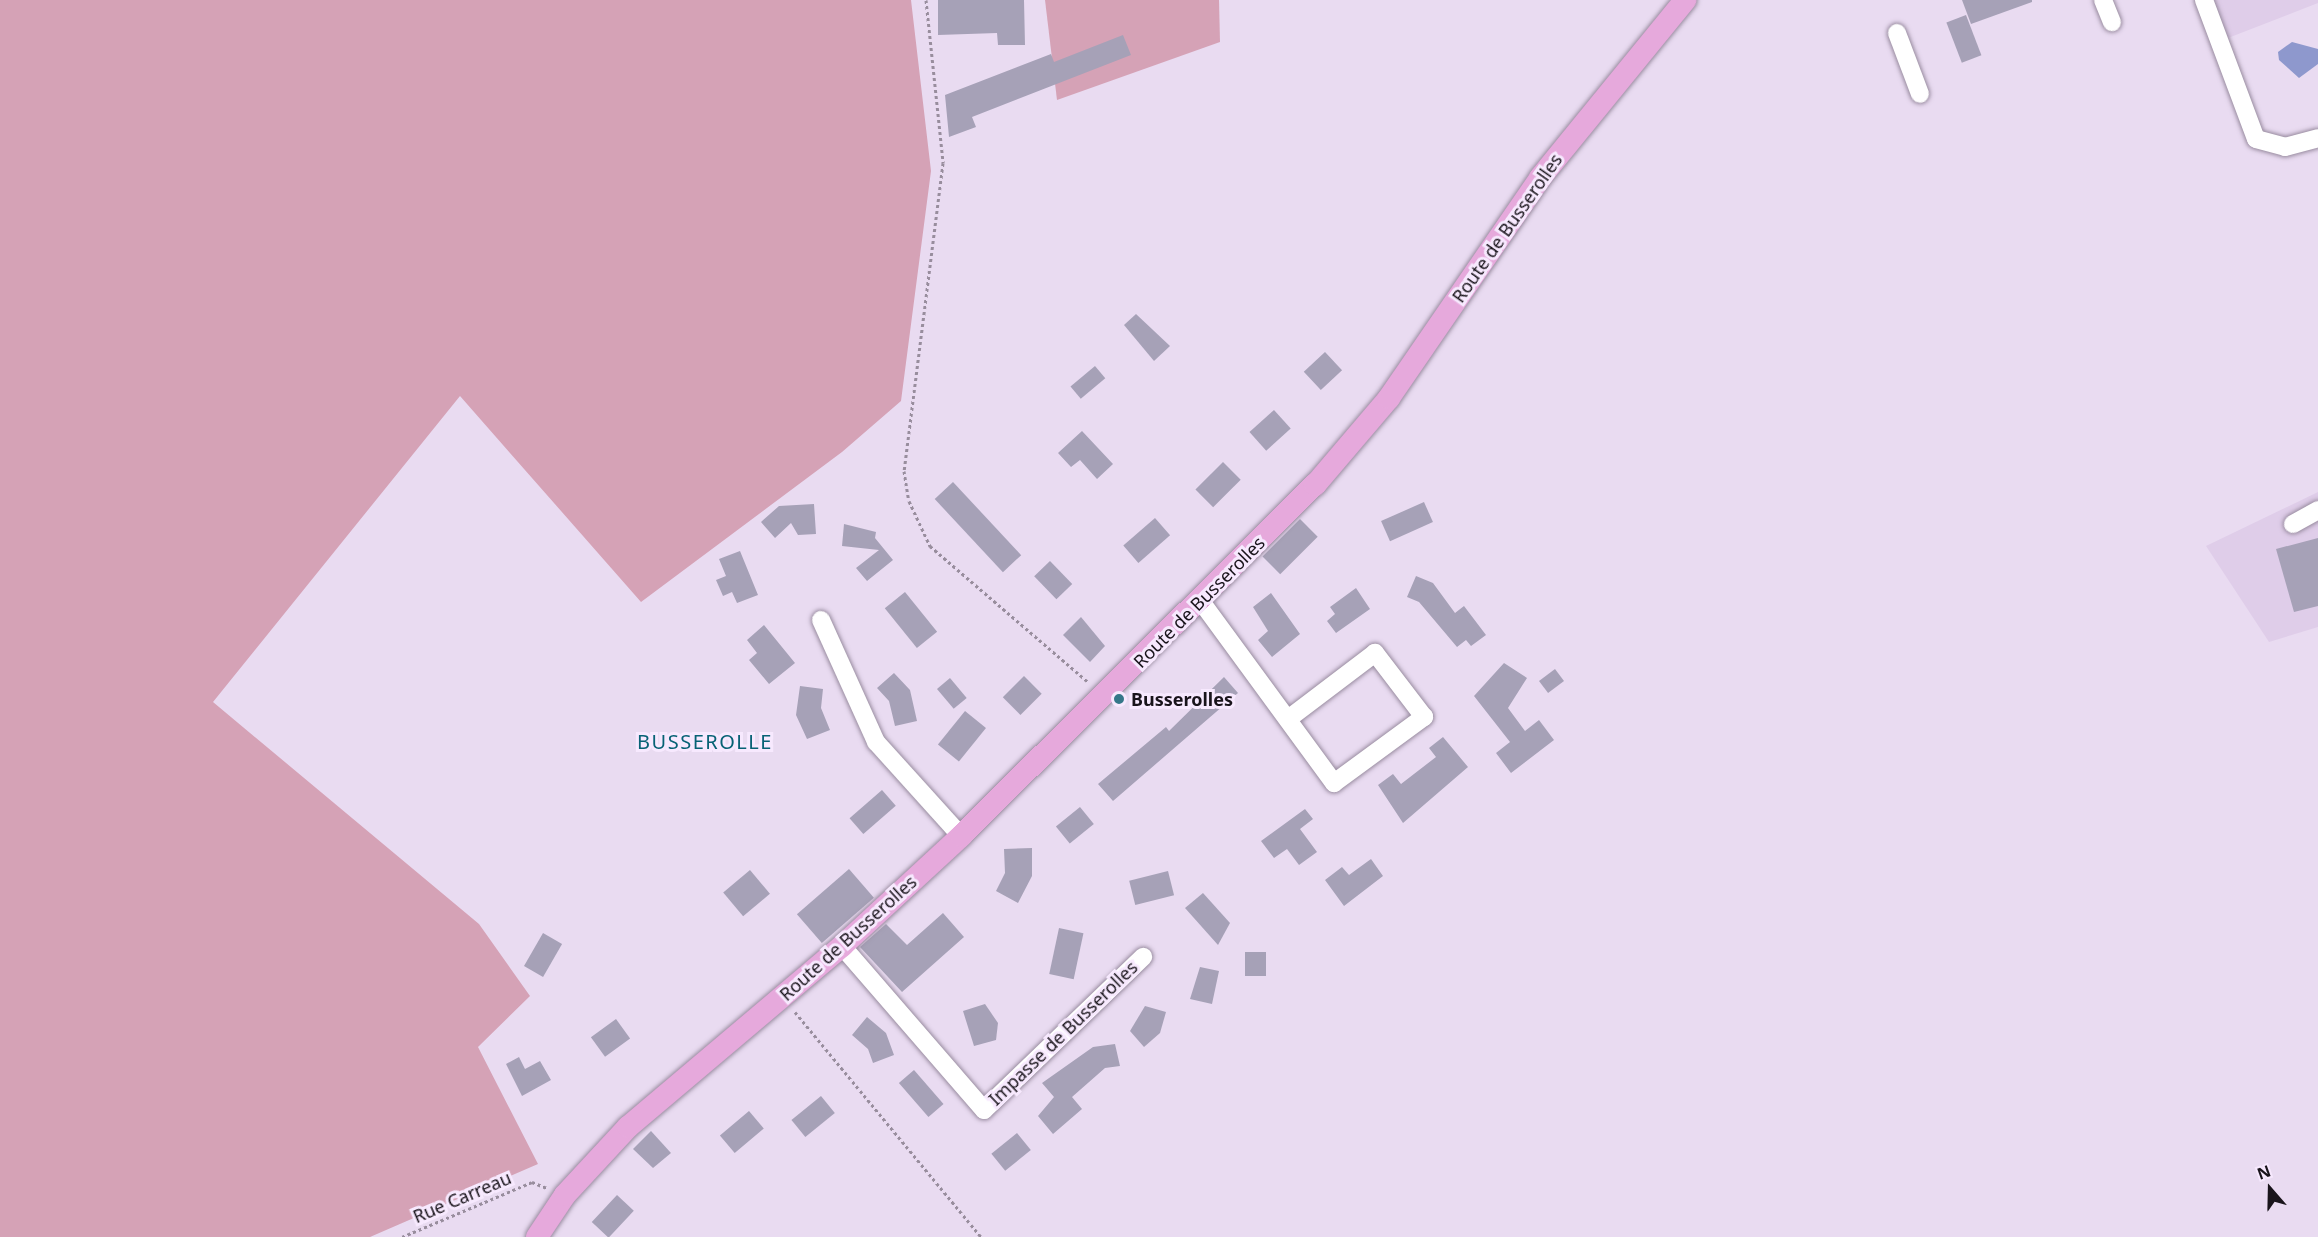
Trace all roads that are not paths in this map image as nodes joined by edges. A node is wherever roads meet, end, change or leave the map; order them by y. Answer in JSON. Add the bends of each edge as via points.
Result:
{"nodes":[{"id":1,"x":1685,"y":0,"type":"edge"},
{"id":2,"x":2103,"y":0,"type":"edge"},
{"id":3,"x":2204,"y":0,"type":"edge"},
{"id":4,"x":2112,"y":22,"type":"dead end"},
{"id":5,"x":1897,"y":33,"type":"dead end"},
{"id":6,"x":1920,"y":93,"type":"dead end"},
{"id":7,"x":2318,"y":138,"type":"edge"},
{"id":8,"x":2318,"y":510,"type":"edge"},
{"id":9,"x":2293,"y":524,"type":"dead end"},
{"id":10,"x":1200,"y":600,"type":"junction"},
{"id":11,"x":821,"y":620,"type":"dead end"},
{"id":12,"x":1288,"y":719,"type":"junction"},
{"id":13,"x":961,"y":836,"type":"junction"},
{"id":14,"x":842,"y":946,"type":"junction"},
{"id":15,"x":1143,"y":957,"type":"dead end"},
{"id":16,"x":537,"y":1237,"type":"edge"}],
"edges":[{"from":1,"to":10,"type":"main road","name":"Route de Busserolles","via":[[1540,178],[1389,398],[1315,485]]},
{"from":2,"to":4,"type":"street"},
{"from":3,"to":7,"type":"street","via":[[2256,139],[2285,147]]},
{"from":5,"to":6,"type":"street"},
{"from":8,"to":9,"type":"street"},
{"from":10,"to":12,"type":"street"},
{"from":10,"to":13,"type":"main road","name":"Route de Busserolles"},
{"from":11,"to":13,"type":"street","via":[[876,742]]},
{"from":12,"to":12,"type":"street","via":[[1334,783],[1424,717],[1375,653]]},
{"from":13,"to":14,"type":"main road","name":"Route de Busserolles"},
{"from":14,"to":15,"type":"street","name":"Impasse de Busserolles","via":[[984,1110]]},
{"from":14,"to":16,"type":"main road","name":"Route de Busserolles","via":[[628,1127],[565,1195]]}]}
